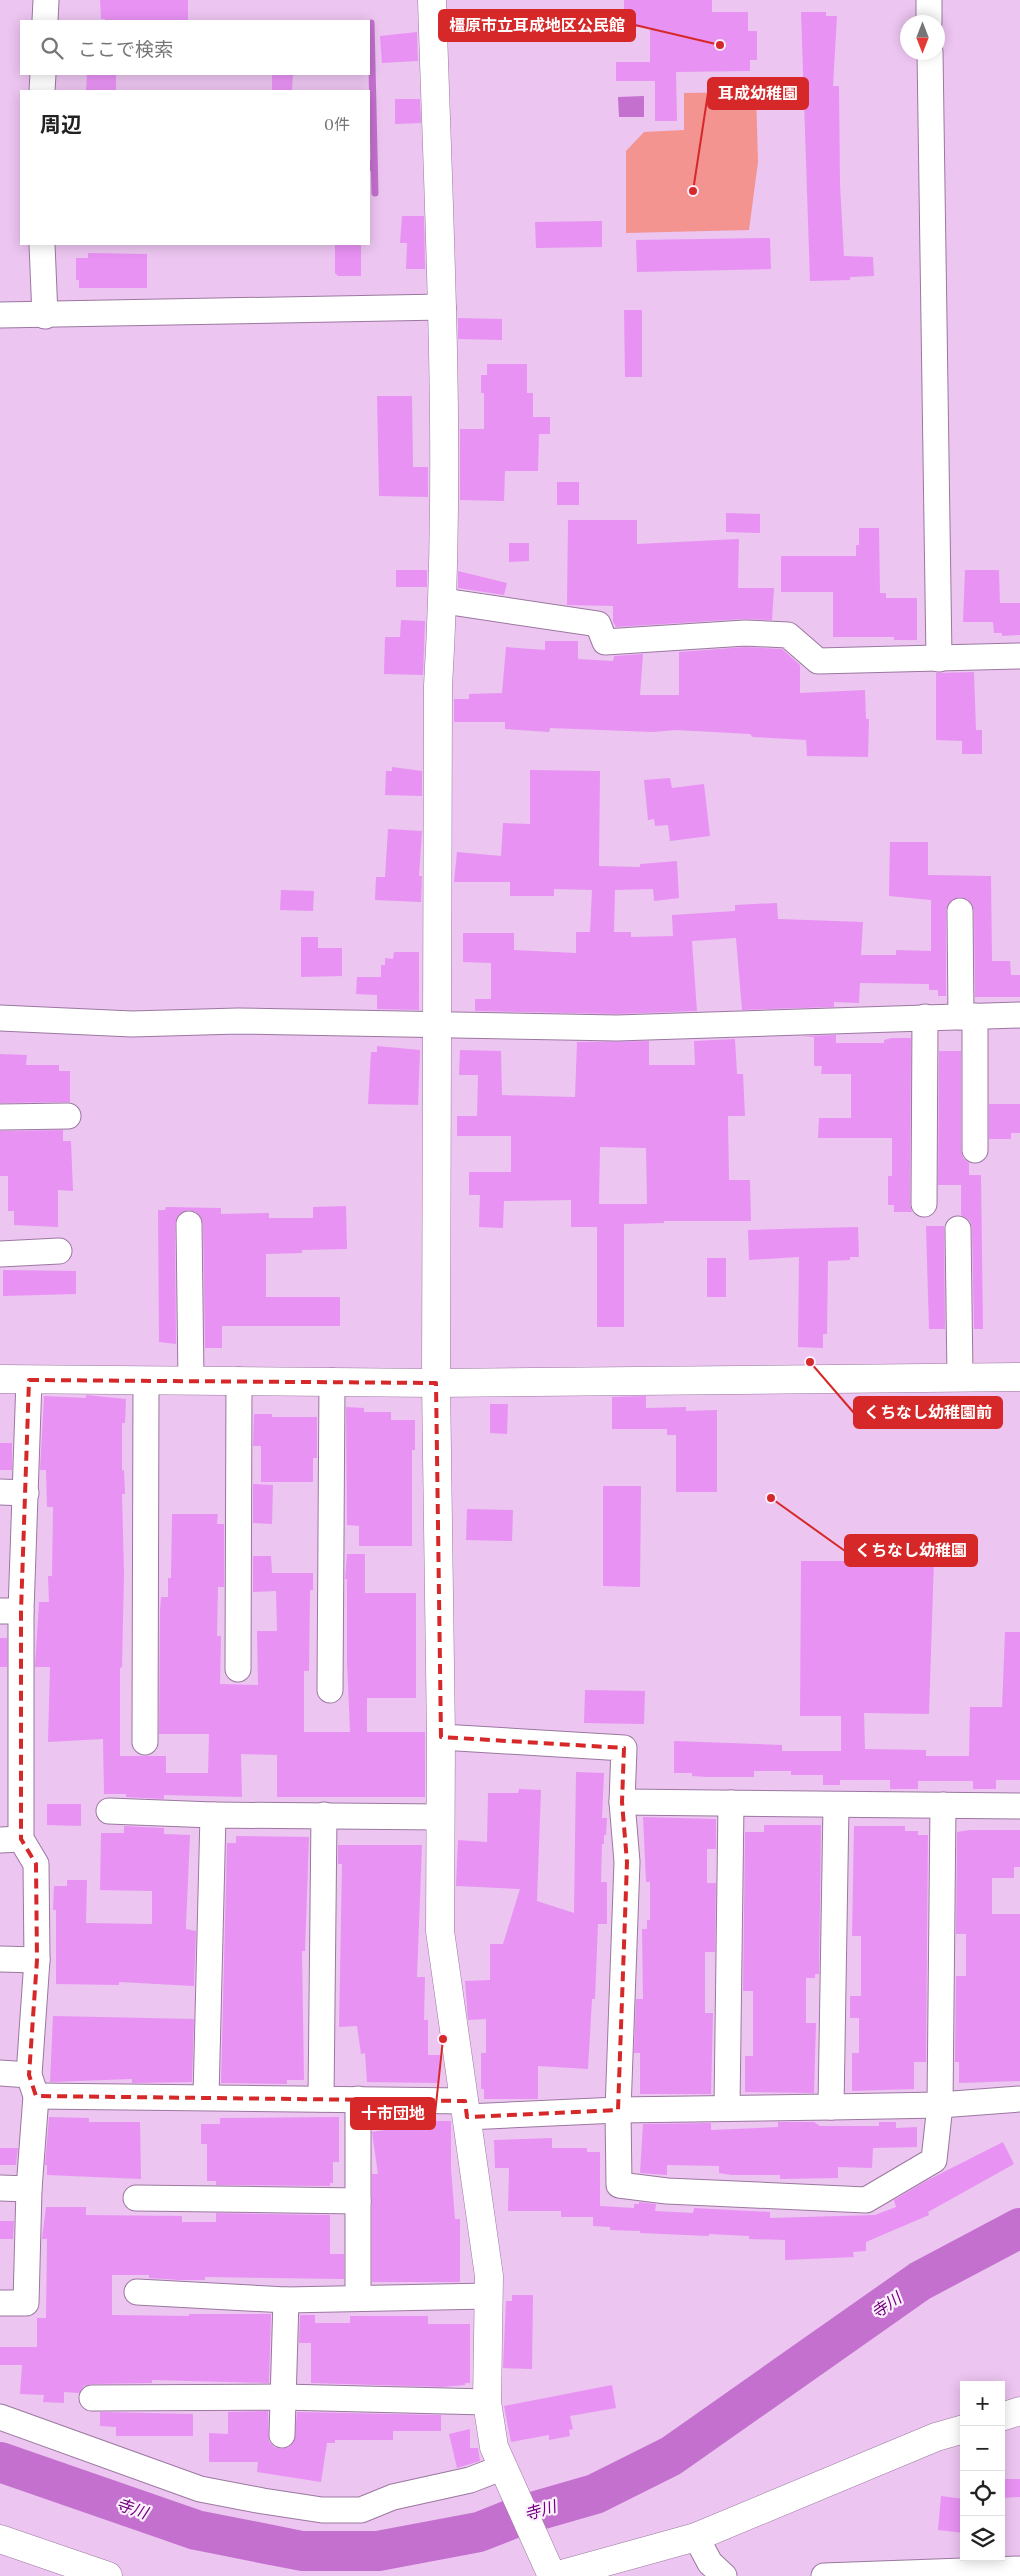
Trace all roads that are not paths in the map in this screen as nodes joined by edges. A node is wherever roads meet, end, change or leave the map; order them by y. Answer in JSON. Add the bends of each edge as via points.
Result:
{"nodes":[{"id":1,"x":46,"y":0,"type":"edge"},
{"id":2,"x":432,"y":0,"type":"edge"},
{"id":3,"x":929,"y":0,"type":"edge"},
{"id":4,"x":930,"y":15,"type":"edge"},
{"id":5,"x":45,"y":20,"type":"edge"},
{"id":6,"x":930,"y":60,"type":"edge"},
{"id":7,"x":43,"y":75,"type":"edge"},
{"id":8,"x":42,"y":90,"type":"edge"},
{"id":9,"x":42,"y":245,"type":"edge"},
{"id":10,"x":443,"y":307,"type":"junction"},
{"id":11,"x":0,"y":315,"type":"edge"},
{"id":12,"x":45,"y":316,"type":"junction"},
{"id":13,"x":444,"y":601,"type":"junction"},
{"id":14,"x":1020,"y":656,"type":"edge"},
{"id":15,"x":939,"y":658,"type":"junction"},
{"id":16,"x":960,"y":911,"type":"dead end"},
{"id":17,"x":1020,"y":1015,"type":"edge"},
{"id":18,"x":968,"y":1016,"type":"junction"},
{"id":19,"x":925,"y":1017,"type":"junction"},
{"id":20,"x":0,"y":1018,"type":"edge"},
{"id":21,"x":438,"y":1026,"type":"junction"},
{"id":22,"x":0,"y":1116,"type":"edge"},
{"id":23,"x":68,"y":1116,"type":"dead end"},
{"id":24,"x":975,"y":1150,"type":"dead end"},
{"id":25,"x":924,"y":1204,"type":"dead end"},
{"id":26,"x":189,"y":1224,"type":"dead end"},
{"id":27,"x":958,"y":1229,"type":"dead end"},
{"id":28,"x":59,"y":1250,"type":"dead end"},
{"id":29,"x":0,"y":1254,"type":"edge"},
{"id":30,"x":960,"y":1377,"type":"junction"},
{"id":31,"x":1020,"y":1377,"type":"edge"},
{"id":32,"x":0,"y":1379,"type":"edge"},
{"id":33,"x":29,"y":1380,"type":"junction"},
{"id":34,"x":146,"y":1380,"type":"junction"},
{"id":35,"x":191,"y":1380,"type":"junction"},
{"id":36,"x":240,"y":1380,"type":"junction"},
{"id":37,"x":332,"y":1381,"type":"junction"},
{"id":38,"x":436,"y":1383,"type":"junction"},
{"id":39,"x":0,"y":1492,"type":"edge"},
{"id":40,"x":26,"y":1493,"type":"junction"},
{"id":41,"x":11,"y":1611,"type":"edge"},
{"id":42,"x":238,"y":1669,"type":"dead end"},
{"id":43,"x":330,"y":1690,"type":"dead end"},
{"id":44,"x":11,"y":1728,"type":"edge"},
{"id":45,"x":441,"y":1737,"type":"junction"},
{"id":46,"x":145,"y":1742,"type":"dead end"},
{"id":47,"x":622,"y":1802,"type":"junction"},
{"id":48,"x":731,"y":1803,"type":"junction"},
{"id":49,"x":836,"y":1805,"type":"junction"},
{"id":50,"x":943,"y":1805,"type":"junction"},
{"id":51,"x":1020,"y":1806,"type":"edge"},
{"id":52,"x":108,"y":1811,"type":"dead end"},
{"id":53,"x":212,"y":1815,"type":"junction"},
{"id":54,"x":324,"y":1815,"type":"junction"},
{"id":55,"x":440,"y":1817,"type":"junction"},
{"id":56,"x":11,"y":1839,"type":"edge"},
{"id":57,"x":0,"y":1959,"type":"edge"},
{"id":58,"x":37,"y":1960,"type":"junction"},
{"id":59,"x":0,"y":2072,"type":"edge"},
{"id":60,"x":32,"y":2085,"type":"junction"},
{"id":61,"x":206,"y":2097,"type":"junction"},
{"id":62,"x":320,"y":2099,"type":"junction"},
{"id":63,"x":358,"y":2099,"type":"junction"},
{"id":64,"x":1020,"y":2099,"type":"edge"},
{"id":65,"x":940,"y":2105,"type":"junction"},
{"id":66,"x":727,"y":2108,"type":"junction"},
{"id":67,"x":831,"y":2108,"type":"junction"},
{"id":68,"x":466,"y":2109,"type":"junction"},
{"id":69,"x":618,"y":2110,"type":"junction"},
{"id":70,"x":0,"y":2188,"type":"edge"},
{"id":71,"x":29,"y":2189,"type":"junction"},
{"id":72,"x":136,"y":2198,"type":"dead end"},
{"id":73,"x":358,"y":2201,"type":"junction"},
{"id":74,"x":137,"y":2292,"type":"dead end"},
{"id":75,"x":489,"y":2296,"type":"junction"},
{"id":76,"x":358,"y":2298,"type":"junction"},
{"id":77,"x":286,"y":2300,"type":"junction"},
{"id":78,"x":0,"y":2303,"type":"edge"},
{"id":79,"x":282,"y":2397,"type":"junction"},
{"id":80,"x":92,"y":2398,"type":"dead end"},
{"id":81,"x":487,"y":2402,"type":"junction"},
{"id":82,"x":1020,"y":2411,"type":"edge"},
{"id":83,"x":1005,"y":2416,"type":"edge"},
{"id":84,"x":0,"y":2417,"type":"edge"},
{"id":85,"x":960,"y":2430,"type":"edge"},
{"id":86,"x":282,"y":2435,"type":"dead end"},
{"id":87,"x":503,"y":2471,"type":"junction"},
{"id":88,"x":696,"y":2537,"type":"junction"},
{"id":89,"x":0,"y":2539,"type":"edge"},
{"id":90,"x":550,"y":2568,"type":"edge"},
{"id":91,"x":1020,"y":2570,"type":"edge"},
{"id":92,"x":108,"y":2576,"type":"edge"},
{"id":93,"x":724,"y":2576,"type":"edge"},
{"id":94,"x":824,"y":2576,"type":"edge"}],
"edges":[{"from":1,"to":5,"type":"street"},
{"from":2,"to":10,"type":"street"},
{"from":3,"to":4,"type":"street"},
{"from":6,"to":15,"type":"street"},
{"from":7,"to":8,"type":"street"},
{"from":9,"to":12,"type":"street"},
{"from":10,"to":12,"type":"street"},
{"from":10,"to":13,"type":"street"},
{"from":11,"to":12,"type":"street"},
{"from":13,"to":15,"type":"street","via":[[598,624],[605,642],[745,633],[788,635],[818,661]]},
{"from":13,"to":21,"type":"street","via":[[438,686]]},
{"from":14,"to":15,"type":"street"},
{"from":16,"to":18,"type":"street"},
{"from":17,"to":18,"type":"street"},
{"from":18,"to":19,"type":"street"},
{"from":18,"to":24,"type":"street"},
{"from":19,"to":21,"type":"street","via":[[617,1028]]},
{"from":19,"to":25,"type":"street"},
{"from":20,"to":21,"type":"street","via":[[132,1024],[238,1021]]},
{"from":21,"to":38,"type":"street"},
{"from":22,"to":23,"type":"street"},
{"from":26,"to":35,"type":"street"},
{"from":27,"to":30,"type":"street"},
{"from":28,"to":29,"type":"street"},
{"from":30,"to":31,"type":"street"},
{"from":30,"to":38,"type":"street"},
{"from":32,"to":33,"type":"street"},
{"from":33,"to":34,"type":"street"},
{"from":33,"to":40,"type":"street"},
{"from":34,"to":35,"type":"street"},
{"from":34,"to":46,"type":"street"},
{"from":35,"to":36,"type":"street"},
{"from":36,"to":37,"type":"street"},
{"from":36,"to":42,"type":"street"},
{"from":37,"to":38,"type":"street"},
{"from":37,"to":43,"type":"street"},
{"from":38,"to":45,"type":"street"},
{"from":39,"to":40,"type":"street"},
{"from":40,"to":41,"type":"street"},
{"from":41,"to":44,"type":"street"},
{"from":44,"to":56,"type":"street"},
{"from":45,"to":47,"type":"street","via":[[624,1748]]},
{"from":45,"to":55,"type":"street"},
{"from":47,"to":48,"type":"street"},
{"from":47,"to":69,"type":"street","via":[[627,1862]]},
{"from":48,"to":49,"type":"street"},
{"from":48,"to":66,"type":"street"},
{"from":49,"to":50,"type":"street"},
{"from":49,"to":67,"type":"street"},
{"from":50,"to":51,"type":"street"},
{"from":50,"to":65,"type":"street"},
{"from":52,"to":53,"type":"street"},
{"from":53,"to":54,"type":"street"},
{"from":53,"to":61,"type":"street"},
{"from":54,"to":55,"type":"street"},
{"from":54,"to":62,"type":"street"},
{"from":55,"to":68,"type":"street","via":[[440,1931]]},
{"from":56,"to":58,"type":"street","via":[[36,1864]]},
{"from":57,"to":58,"type":"street"},
{"from":58,"to":60,"type":"street"},
{"from":59,"to":60,"type":"street"},
{"from":60,"to":61,"type":"street"},
{"from":60,"to":71,"type":"street"},
{"from":61,"to":62,"type":"street"},
{"from":62,"to":63,"type":"street"},
{"from":63,"to":68,"type":"street"},
{"from":63,"to":73,"type":"street"},
{"from":64,"to":65,"type":"street"},
{"from":65,"to":67,"type":"street"},
{"from":65,"to":69,"type":"street","via":[[934,2160],[866,2200],[667,2191],[619,2184]]},
{"from":66,"to":67,"type":"street"},
{"from":66,"to":69,"type":"street"},
{"from":68,"to":69,"type":"street"},
{"from":68,"to":75,"type":"street","via":[[488,2267]]},
{"from":70,"to":71,"type":"street"},
{"from":71,"to":78,"type":"street","via":[[26,2303]]},
{"from":72,"to":73,"type":"street"},
{"from":73,"to":76,"type":"street"},
{"from":74,"to":77,"type":"street"},
{"from":75,"to":76,"type":"street"},
{"from":75,"to":81,"type":"street"},
{"from":76,"to":77,"type":"street"},
{"from":77,"to":79,"type":"street"},
{"from":79,"to":80,"type":"street"},
{"from":79,"to":81,"type":"street"},
{"from":79,"to":86,"type":"street"},
{"from":81,"to":87,"type":"street","via":[[494,2447]]},
{"from":82,"to":83,"type":"street"},
{"from":84,"to":87,"type":"street","via":[[200,2489],[322,2510],[361,2510],[393,2497]]},
{"from":85,"to":88,"type":"street","via":[[936,2437]]},
{"from":87,"to":90,"type":"street"},
{"from":88,"to":90,"type":"street"},
{"from":88,"to":93,"type":"street","via":[[710,2564]]},
{"from":89,"to":92,"type":"street"},
{"from":91,"to":94,"type":"street"}]}
